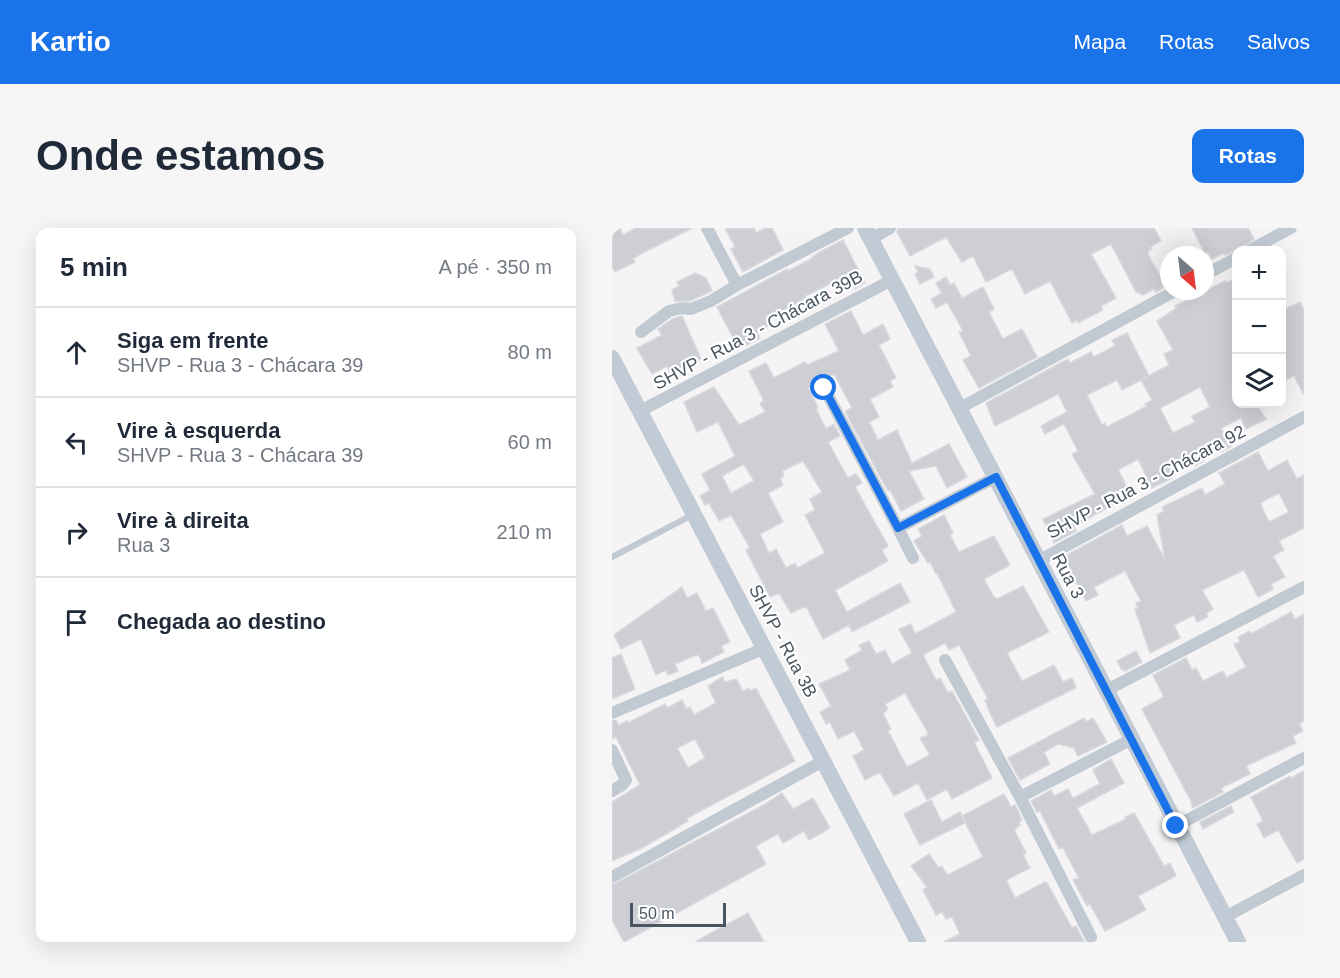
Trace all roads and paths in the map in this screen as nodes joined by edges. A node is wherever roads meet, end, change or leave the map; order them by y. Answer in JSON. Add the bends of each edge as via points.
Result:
{"nodes":[{"id":1,"x":707,"y":228,"type":"edge"},
{"id":2,"x":848,"y":228,"type":"edge"},
{"id":3,"x":890,"y":228,"type":"edge"},
{"id":4,"x":1291,"y":228,"type":"edge"},
{"id":5,"x":868,"y":234,"type":"edge"},
{"id":6,"x":1257,"y":246,"type":"edge"},
{"id":7,"x":1232,"y":260,"type":"edge"},
{"id":8,"x":1214,"y":269,"type":"edge"},
{"id":9,"x":892,"y":280,"type":"junction"},
{"id":10,"x":737,"y":285,"type":"junction"},
{"id":11,"x":1160,"y":299,"type":"edge"},
{"id":12,"x":641,"y":332,"type":"dead end"},
{"id":13,"x":612,"y":358,"type":"edge"},
{"id":14,"x":824,"y":388,"type":"dead end"},
{"id":15,"x":960,"y":408,"type":"junction"},
{"id":16,"x":640,"y":411,"type":"junction"},
{"id":17,"x":1304,"y":417,"type":"edge"},
{"id":18,"x":996,"y":477,"type":"junction"},
{"id":19,"x":694,"y":514,"type":"junction"},
{"id":20,"x":898,"y":528,"type":"junction"},
{"id":21,"x":612,"y":557,"type":"edge"},
{"id":22,"x":914,"y":558,"type":"dead end"},
{"id":23,"x":1038,"y":561,"type":"junction"},
{"id":24,"x":1304,"y":587,"type":"edge"},
{"id":25,"x":765,"y":648,"type":"junction"},
{"id":26,"x":945,"y":660,"type":"dead end"},
{"id":27,"x":1107,"y":690,"type":"junction"},
{"id":28,"x":612,"y":713,"type":"edge"},
{"id":29,"x":1132,"y":739,"type":"junction"},
{"id":30,"x":612,"y":750,"type":"edge"},
{"id":31,"x":1304,"y":758,"type":"edge"},
{"id":32,"x":823,"y":761,"type":"junction"},
{"id":33,"x":612,"y":791,"type":"edge"},
{"id":34,"x":1020,"y":796,"type":"junction"},
{"id":35,"x":1176,"y":826,"type":"junction"},
{"id":36,"x":1304,"y":875,"type":"edge"},
{"id":37,"x":612,"y":877,"type":"edge"},
{"id":38,"x":1225,"y":917,"type":"junction"},
{"id":39,"x":1091,"y":937,"type":"dead end"},
{"id":40,"x":918,"y":942,"type":"edge"},
{"id":41,"x":1238,"y":942,"type":"edge"}],
"edges":[{"from":1,"to":10,"type":"street"},
{"from":2,"to":10,"type":"street"},
{"from":3,"to":5,"type":"street"},
{"from":4,"to":6,"type":"street"},
{"from":5,"to":9,"type":"main road","name":"Rua 3"},
{"from":7,"to":8,"type":"street"},
{"from":9,"to":15,"type":"main road","name":"Rua 3"},
{"from":9,"to":16,"type":"street","name":"SHVP - Rua 3 - Chácara 39B"},
{"from":10,"to":12,"type":"street","via":[[697,308],[669,311]]},
{"from":11,"to":15,"type":"street"},
{"from":13,"to":16,"type":"main road","name":"SHVP - Rua 3B"},
{"from":14,"to":20,"type":"street"},
{"from":15,"to":18,"type":"main road","name":"Rua 3"},
{"from":16,"to":19,"type":"main road","name":"SHVP - Rua 3B"},
{"from":17,"to":23,"type":"street","name":"SHVP - Rua 3 - Chácara 92"},
{"from":18,"to":20,"type":"street"},
{"from":18,"to":23,"type":"main road","name":"Rua 3"},
{"from":19,"to":21,"type":"lane"},
{"from":19,"to":25,"type":"main road","name":"SHVP - Rua 3B"},
{"from":20,"to":22,"type":"street"},
{"from":23,"to":27,"type":"main road","name":"Rua 3"},
{"from":24,"to":27,"type":"street"},
{"from":25,"to":28,"type":"street"},
{"from":25,"to":32,"type":"main road","name":"SHVP - Rua 3B"},
{"from":26,"to":34,"type":"street"},
{"from":27,"to":29,"type":"main road","name":"Rua 3"},
{"from":29,"to":34,"type":"street"},
{"from":29,"to":35,"type":"main road","name":"Rua 3"},
{"from":30,"to":33,"type":"street","via":[[626,780]]},
{"from":31,"to":35,"type":"street"},
{"from":32,"to":37,"type":"street"},
{"from":32,"to":40,"type":"main road","name":"SHVP - Rua 3B"},
{"from":34,"to":39,"type":"street"},
{"from":35,"to":38,"type":"main road","name":"Rua 3"},
{"from":36,"to":38,"type":"street"},
{"from":38,"to":41,"type":"main road","name":"Rua 3"}]}
